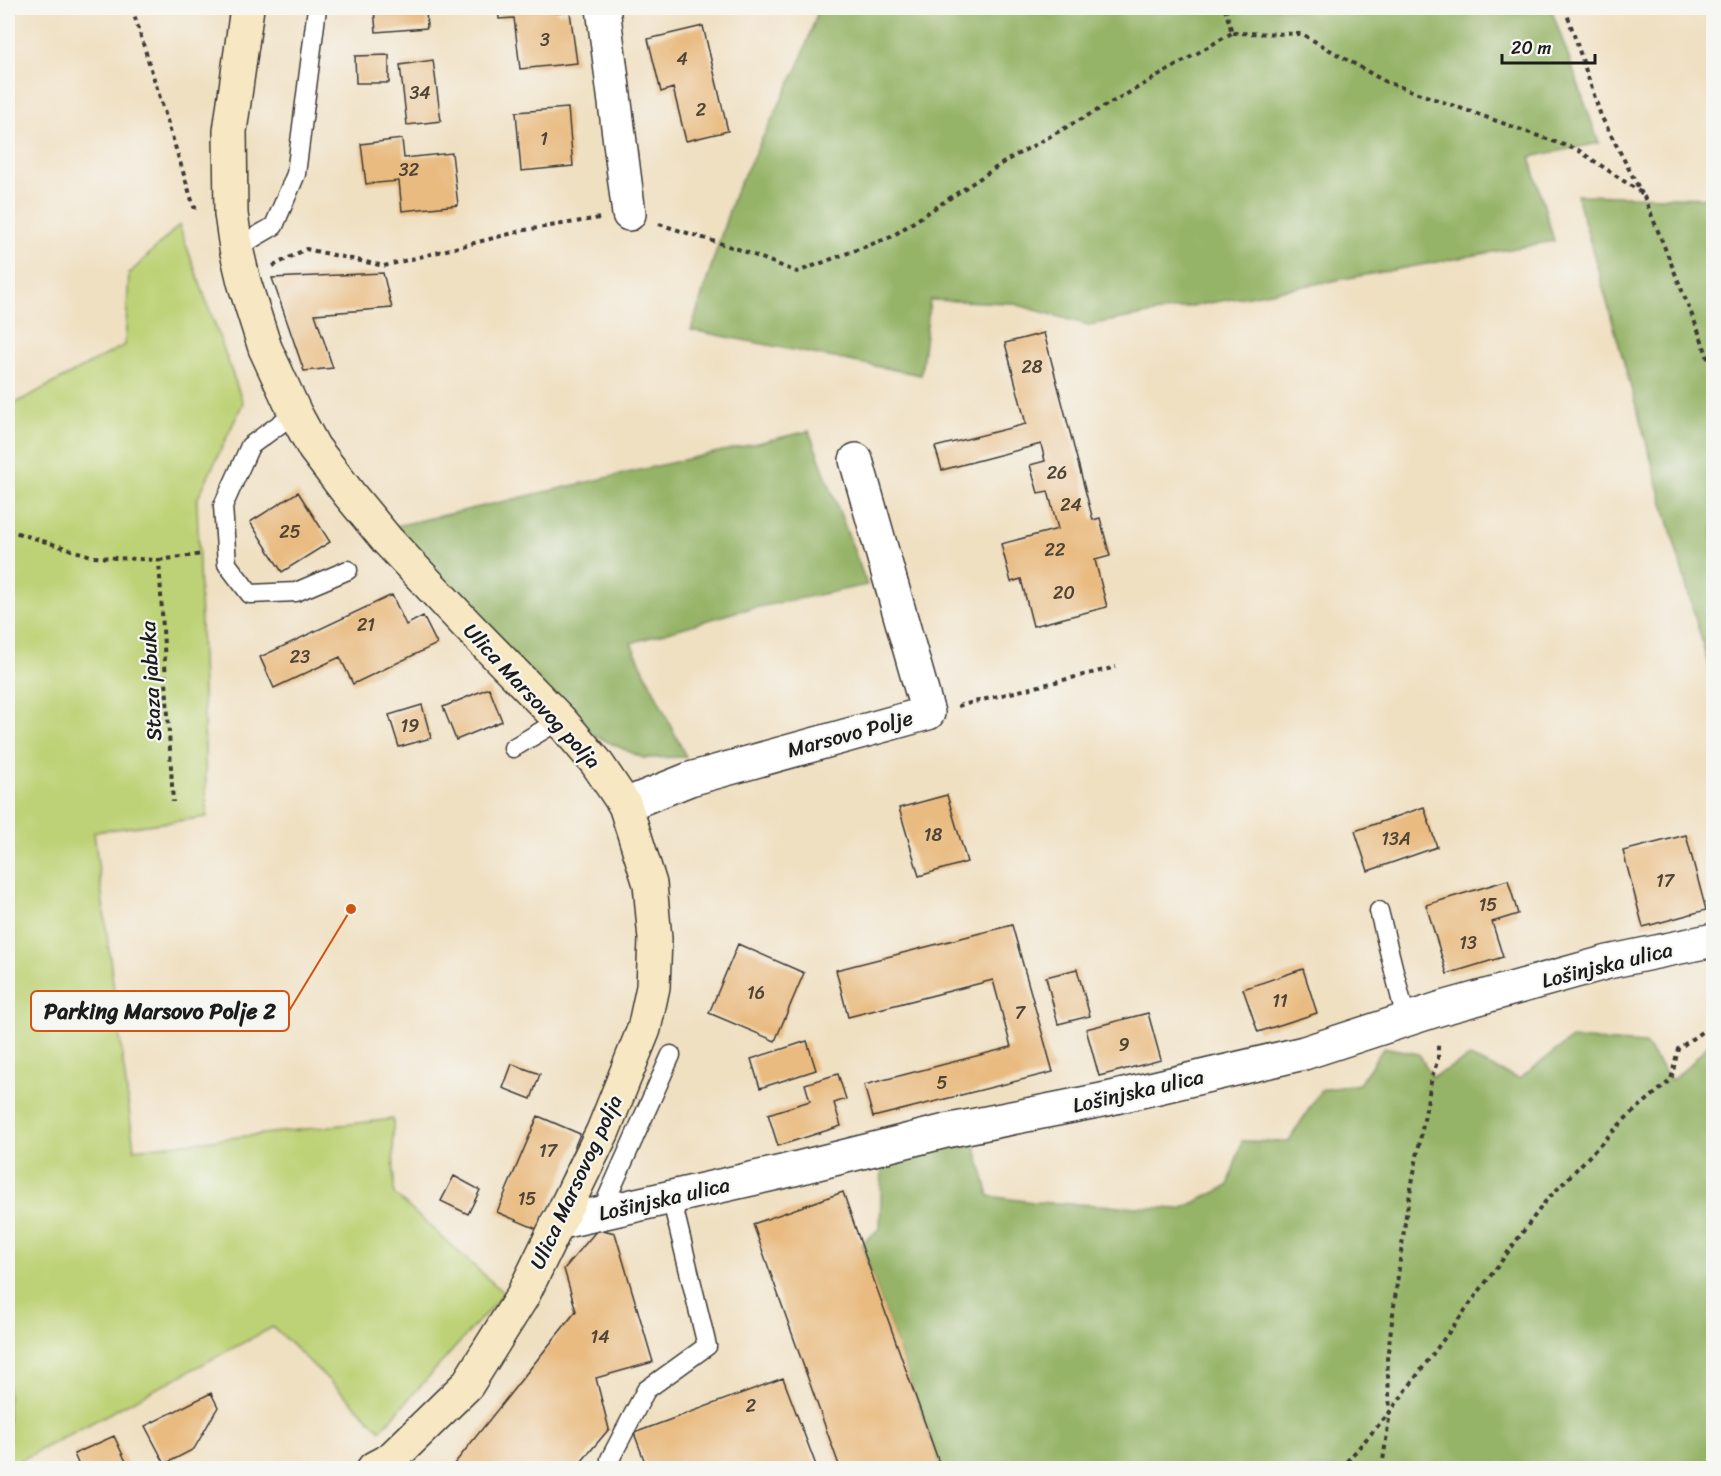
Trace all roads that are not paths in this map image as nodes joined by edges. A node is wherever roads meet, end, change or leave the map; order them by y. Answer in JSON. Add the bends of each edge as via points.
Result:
{"nodes":[{"id":1,"x":247,"y":8,"type":"edge"},
{"id":2,"x":317,"y":8,"type":"edge"},
{"id":3,"x":603,"y":8,"type":"edge"},
{"id":4,"x":629,"y":214,"type":"road end"},
{"id":5,"x":236,"y":248,"type":"junction"},
{"id":6,"x":295,"y":413,"type":"junction"},
{"id":7,"x":856,"y":460,"type":"dead end"},
{"id":8,"x":348,"y":570,"type":"dead end"},
{"id":9,"x":560,"y":720,"type":"junction"},
{"id":10,"x":513,"y":748,"type":"dead end"},
{"id":11,"x":625,"y":805,"type":"junction"},
{"id":12,"x":1379,"y":911,"type":"dead end"},
{"id":13,"x":1713,"y":940,"type":"edge"},
{"id":14,"x":1406,"y":1020,"type":"junction"},
{"id":15,"x":671,"y":1055,"type":"dead end"},
{"id":16,"x":671,"y":1197,"type":"junction"},
{"id":17,"x":600,"y":1214,"type":"junction"},
{"id":18,"x":557,"y":1224,"type":"junction"},
{"id":19,"x":374,"y":1468,"type":"edge"},
{"id":20,"x":613,"y":1468,"type":"edge"}],
"edges":[{"from":1,"to":5,"type":"main road","name":"Ulica Marsovog polja","via":[[230,131],[231,214]]},
{"from":2,"to":5,"type":"lane","via":[[296,174],[274,226]]},
{"from":3,"to":4,"type":"street"},
{"from":5,"to":6,"type":"main road","name":"Ulica Marsovog polja","via":[[266,348]]},
{"from":6,"to":8,"type":"lane","via":[[250,446],[223,506],[227,564],[250,594],[296,592]]},
{"from":6,"to":9,"type":"main road","name":"Ulica Marsovog polja","via":[[314,448],[387,540]]},
{"from":7,"to":11,"type":"street","name":"Marsovo Polje","via":[[928,713],[690,779]]},
{"from":9,"to":10,"type":"lane"},
{"from":9,"to":11,"type":"main road","name":"Ulica Marsovog polja","via":[[596,762]]},
{"from":11,"to":18,"type":"main road","name":"Ulica Marsovog polja","via":[[650,884],[655,939],[653,987],[644,1029],[603,1131]]},
{"from":12,"to":14,"type":"lane"},
{"from":13,"to":14,"type":"street","name":"Lošinjska ulica","via":[[1608,962]]},
{"from":14,"to":16,"type":"street","name":"Lošinjska ulica","via":[[1304,1053],[1107,1099],[946,1131]]},
{"from":15,"to":17,"type":"lane"},
{"from":16,"to":17,"type":"street","name":"Lošinjska ulica"},
{"from":16,"to":20,"type":"lane","via":[[707,1346],[646,1390],[610,1459]]},
{"from":17,"to":18,"type":"street","name":"Lošinjska ulica"},
{"from":18,"to":19,"type":"main road","name":"Ulica Marsovog polja","via":[[522,1297],[467,1385],[392,1459]]}]}
